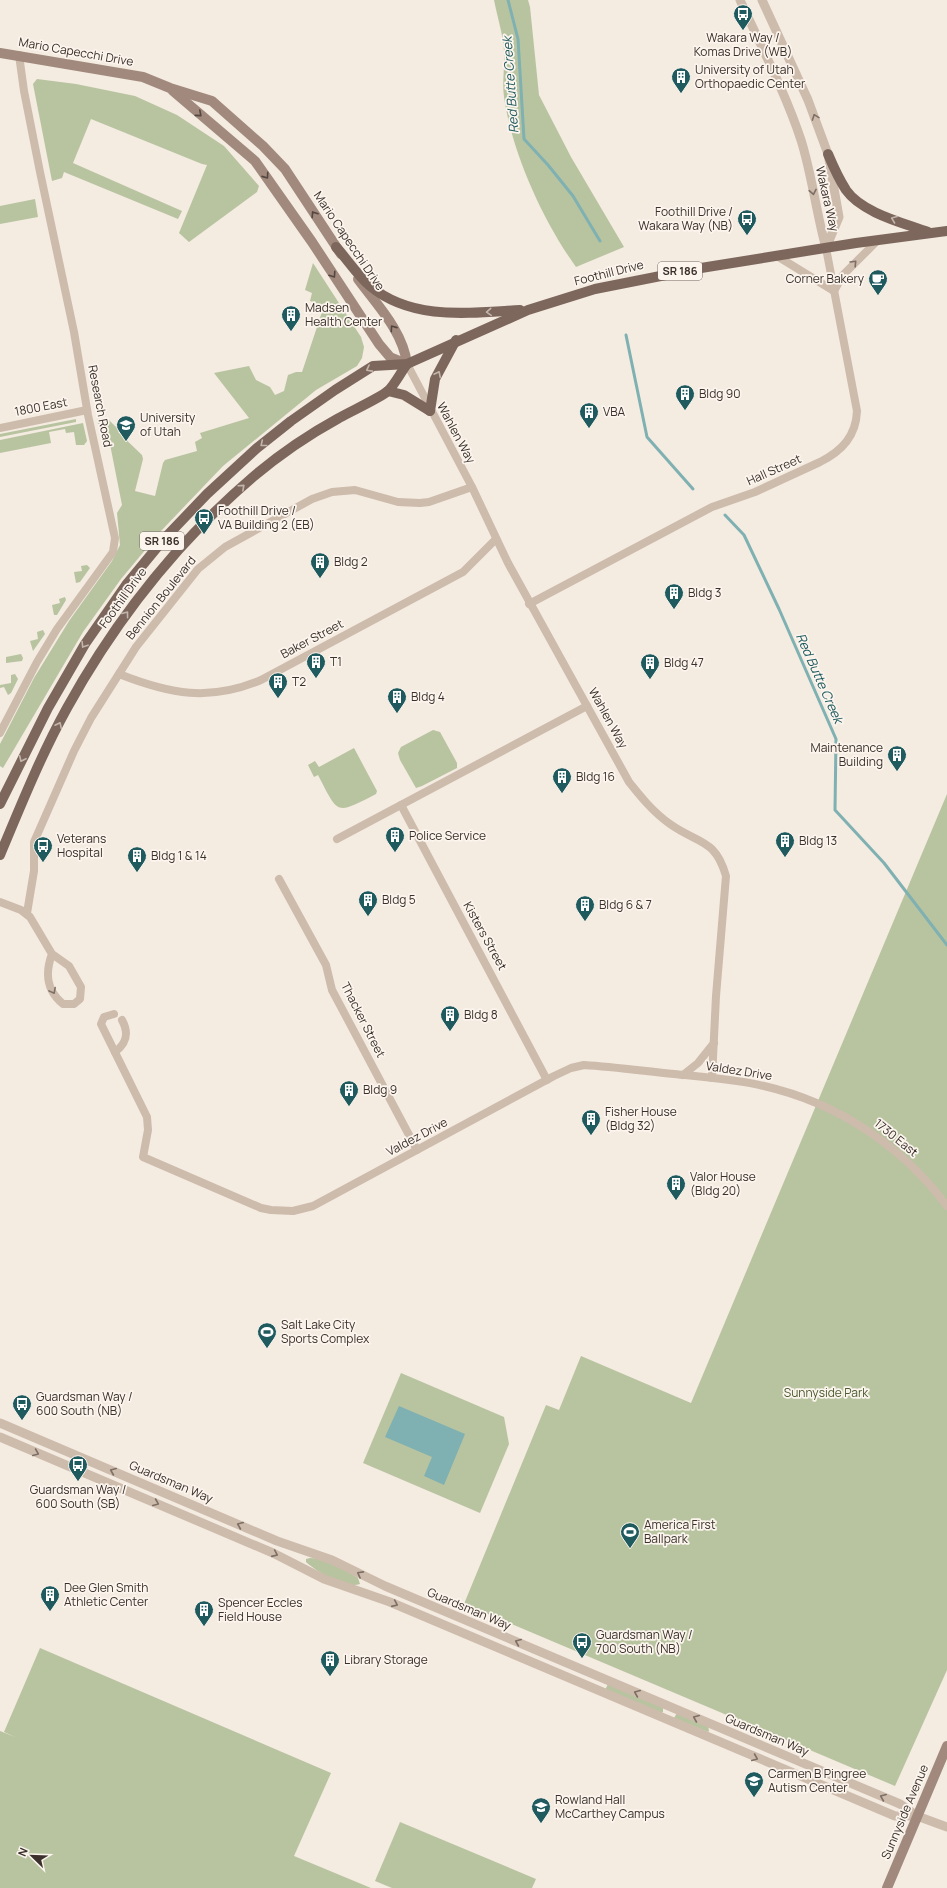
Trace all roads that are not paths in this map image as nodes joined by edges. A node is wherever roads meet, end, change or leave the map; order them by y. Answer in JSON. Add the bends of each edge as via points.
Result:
{"nodes":[{"id":1,"x":740,"y":0,"type":"edge"},
{"id":2,"x":762,"y":0,"type":"edge"},
{"id":3,"x":0,"y":53,"type":"edge"},
{"id":4,"x":19,"y":55,"type":"junction"},
{"id":5,"x":170,"y":88,"type":"junction"},
{"id":6,"x":828,"y":154,"type":"junction"},
{"id":7,"x":947,"y":231,"type":"edge"},
{"id":8,"x":930,"y":233,"type":"junction"},
{"id":9,"x":878,"y":240,"type":"junction"},
{"id":10,"x":336,"y":247,"type":"junction"},
{"id":11,"x":826,"y":248,"type":"junction"},
{"id":12,"x":777,"y":256,"type":"junction"},
{"id":13,"x":834,"y":291,"type":"junction"},
{"id":14,"x":528,"y":310,"type":"junction"},
{"id":15,"x":456,"y":340,"type":"junction"},
{"id":16,"x":407,"y":364,"type":"junction"},
{"id":17,"x":388,"y":391,"type":"junction"},
{"id":18,"x":87,"y":410,"type":"junction"},
{"id":19,"x":430,"y":411,"type":"junction"},
{"id":20,"x":0,"y":428,"type":"edge"},
{"id":21,"x":472,"y":487,"type":"junction"},
{"id":22,"x":496,"y":539,"type":"junction"},
{"id":23,"x":530,"y":604,"type":"junction"},
{"id":24,"x":119,"y":674,"type":"junction"},
{"id":25,"x":587,"y":706,"type":"junction"},
{"id":26,"x":0,"y":733,"type":"edge"},
{"id":27,"x":0,"y":804,"type":"edge"},
{"id":28,"x":401,"y":805,"type":"junction"},
{"id":29,"x":337,"y":839,"type":"dead end"},
{"id":30,"x":0,"y":854,"type":"edge"},
{"id":31,"x":279,"y":879,"type":"dead end"},
{"id":32,"x":0,"y":902,"type":"edge"},
{"id":33,"x":27,"y":913,"type":"junction"},
{"id":34,"x":52,"y":954,"type":"junction"},
{"id":35,"x":114,"y":1014,"type":"dead end"},
{"id":36,"x":122,"y":1020,"type":"dead end"},
{"id":37,"x":714,"y":1043,"type":"junction"},
{"id":38,"x":115,"y":1052,"type":"junction"},
{"id":39,"x":683,"y":1075,"type":"junction"},
{"id":40,"x":712,"y":1078,"type":"junction"},
{"id":41,"x":547,"y":1080,"type":"junction"},
{"id":42,"x":817,"y":1103,"type":"joint"},
{"id":43,"x":417,"y":1150,"type":"junction"},
{"id":44,"x":947,"y":1206,"type":"edge"},
{"id":45,"x":0,"y":1423,"type":"edge"},
{"id":46,"x":0,"y":1437,"type":"edge"},
{"id":47,"x":947,"y":1746,"type":"edge"},
{"id":48,"x":917,"y":1816,"type":"junction"},
{"id":49,"x":947,"y":1827,"type":"edge"},
{"id":50,"x":887,"y":1888,"type":"edge"}],
"edges":[{"from":1,"to":11,"type":"street","name":"Wakara Way","one_way":true,"via":[[791,112],[801,140]]},
{"from":6,"to":2,"type":"street","name":"Wakara Way","one_way":true,"via":[[808,100]]},
{"from":3,"to":4,"type":"main road","name":"Mario Capecchi Drive"},
{"from":4,"to":5,"type":"main road","name":"Mario Capecchi Drive","via":[[143,77]]},
{"from":4,"to":18,"type":"street","name":"Research Road"},
{"from":10,"to":5,"type":"main road","name":"Mario Capecchi Drive","one_way":true,"via":[[285,169],[263,146],[212,101]]},
{"from":5,"to":16,"type":"main road","name":"Mario Capecchi Drive","one_way":true,"via":[[255,161],[379,344],[390,357]]},
{"from":8,"to":6,"type":"main road","one_way":true,"via":[[858,203],[846,191]]},
{"from":6,"to":11,"type":"street","name":"Wakara Way","via":[[839,217]]},
{"from":7,"to":8,"type":"main road","name":"Foothill Drive","number":"SR 186"},
{"from":8,"to":9,"type":"main road","name":"Foothill Drive","number":"SR 186"},
{"from":9,"to":11,"type":"main road","name":"Foothill Drive","number":"SR 186"},
{"from":13,"to":9,"type":"street","one_way":true,"via":[[843,275]]},
{"from":14,"to":10,"type":"main road","one_way":true,"via":[[460,314],[420,311],[395,301],[370,286]]},
{"from":16,"to":10,"type":"main road","name":"Mario Capecchi Drive","one_way":true,"via":[[399,336]]},
{"from":11,"to":12,"type":"main road","name":"Foothill Drive","number":"SR 186"},
{"from":11,"to":13,"type":"street","name":"Hall Street"},
{"from":12,"to":13,"type":"street"},
{"from":12,"to":14,"type":"main road","name":"Foothill Drive","number":"SR 186","via":[[594,288]]},
{"from":13,"to":23,"type":"street","name":"Hall Street","via":[[857,411],[853,431],[844,446],[830,457],[755,492],[705,510]]},
{"from":14,"to":15,"type":"main road","name":"Foothill Drive","number":"SR 186"},
{"from":15,"to":16,"type":"main road","name":"Foothill Drive","number":"SR 186"},
{"from":19,"to":15,"type":"main road","one_way":true,"via":[[435,378]]},
{"from":16,"to":17,"type":"main road","name":"Foothill Drive","number":"SR 186"},
{"from":16,"to":19,"type":"street","name":"Wahlen Way"},
{"from":16,"to":27,"type":"main road","name":"Foothill Drive","number":"SR 186","one_way":true,"via":[[373,366],[335,390],[257,448],[174,528],[126,585],[85,644],[48,708]]},
{"from":17,"to":19,"type":"main road","via":[[404,396]]},
{"from":30,"to":17,"type":"main road","name":"Foothill Drive","number":"SR 186","one_way":true,"via":[[66,709],[93,664],[151,581],[217,509],[284,451]]},
{"from":18,"to":20,"type":"street","name":"1800 East"},
{"from":18,"to":26,"type":"street","name":"Research Road","via":[[115,538],[113,552],[57,629]]},
{"from":19,"to":21,"type":"street","name":"Wahlen Way"},
{"from":21,"to":22,"type":"street","name":"Wahlen Way"},
{"from":21,"to":24,"type":"street","name":"Bennion Boulevard","via":[[420,503],[398,502],[355,490],[332,492],[312,499],[225,547],[210,558],[166,607]]},
{"from":22,"to":23,"type":"street","name":"Wahlen Way"},
{"from":22,"to":24,"type":"street","name":"Baker Street","via":[[463,572],[244,688],[223,693],[192,694],[160,688]]},
{"from":23,"to":25,"type":"street","name":"Wahlen Way"},
{"from":24,"to":33,"type":"street","name":"Bennion Boulevard","via":[[74,751],[37,831]]},
{"from":25,"to":28,"type":"street"},
{"from":25,"to":37,"type":"street","name":"Wahlen Way","via":[[629,782],[642,799],[669,824],[711,847],[722,862],[726,876]]},
{"from":28,"to":29,"type":"street"},
{"from":28,"to":41,"type":"street","name":"Kisters Street"},
{"from":31,"to":43,"type":"street","name":"Thacker Street","via":[[326,965],[332,990]]},
{"from":32,"to":33,"type":"street"},
{"from":33,"to":34,"type":"street"},
{"from":34,"to":34,"type":"street","one_way":true,"via":[[46,970],[52,990],[63,1004],[74,1004],[80,999],[81,987],[69,966]]},
{"from":35,"to":38,"type":"street","name":"Valdez Drive","via":[[104,1016],[101,1024]]},
{"from":36,"to":38,"type":"street","via":[[127,1031],[126,1038],[121,1048]]},
{"from":37,"to":39,"type":"street","via":[[698,1063]]},
{"from":37,"to":40,"type":"street","name":"Wahlen Way"},
{"from":38,"to":43,"type":"street","name":"Valdez Drive","via":[[147,1117],[148,1130],[143,1157],[261,1208],[292,1211],[313,1206]]},
{"from":39,"to":40,"type":"street","name":"Valdez Drive"},
{"from":39,"to":41,"type":"street","name":"Valdez Drive","via":[[584,1065],[571,1068]]},
{"from":40,"to":42,"type":"street","name":"Valdez Drive","via":[[764,1086]]},
{"from":41,"to":43,"type":"street","name":"Valdez Drive"},
{"from":42,"to":44,"type":"street","name":"1730 East","via":[[888,1144],[914,1168]]},
{"from":48,"to":45,"type":"street","name":"Guardsman Way","one_way":true,"via":[[900,1804],[438,1609],[332,1560],[277,1541]]},
{"from":46,"to":48,"type":"street","name":"Guardsman Way","one_way":true,"via":[[273,1553],[324,1579],[385,1600],[895,1816]]},
{"from":47,"to":48,"type":"main road","name":"Sunnyside Avenue"},
{"from":48,"to":49,"type":"street"},
{"from":48,"to":50,"type":"main road","name":"Sunnyside Avenue"}]}
